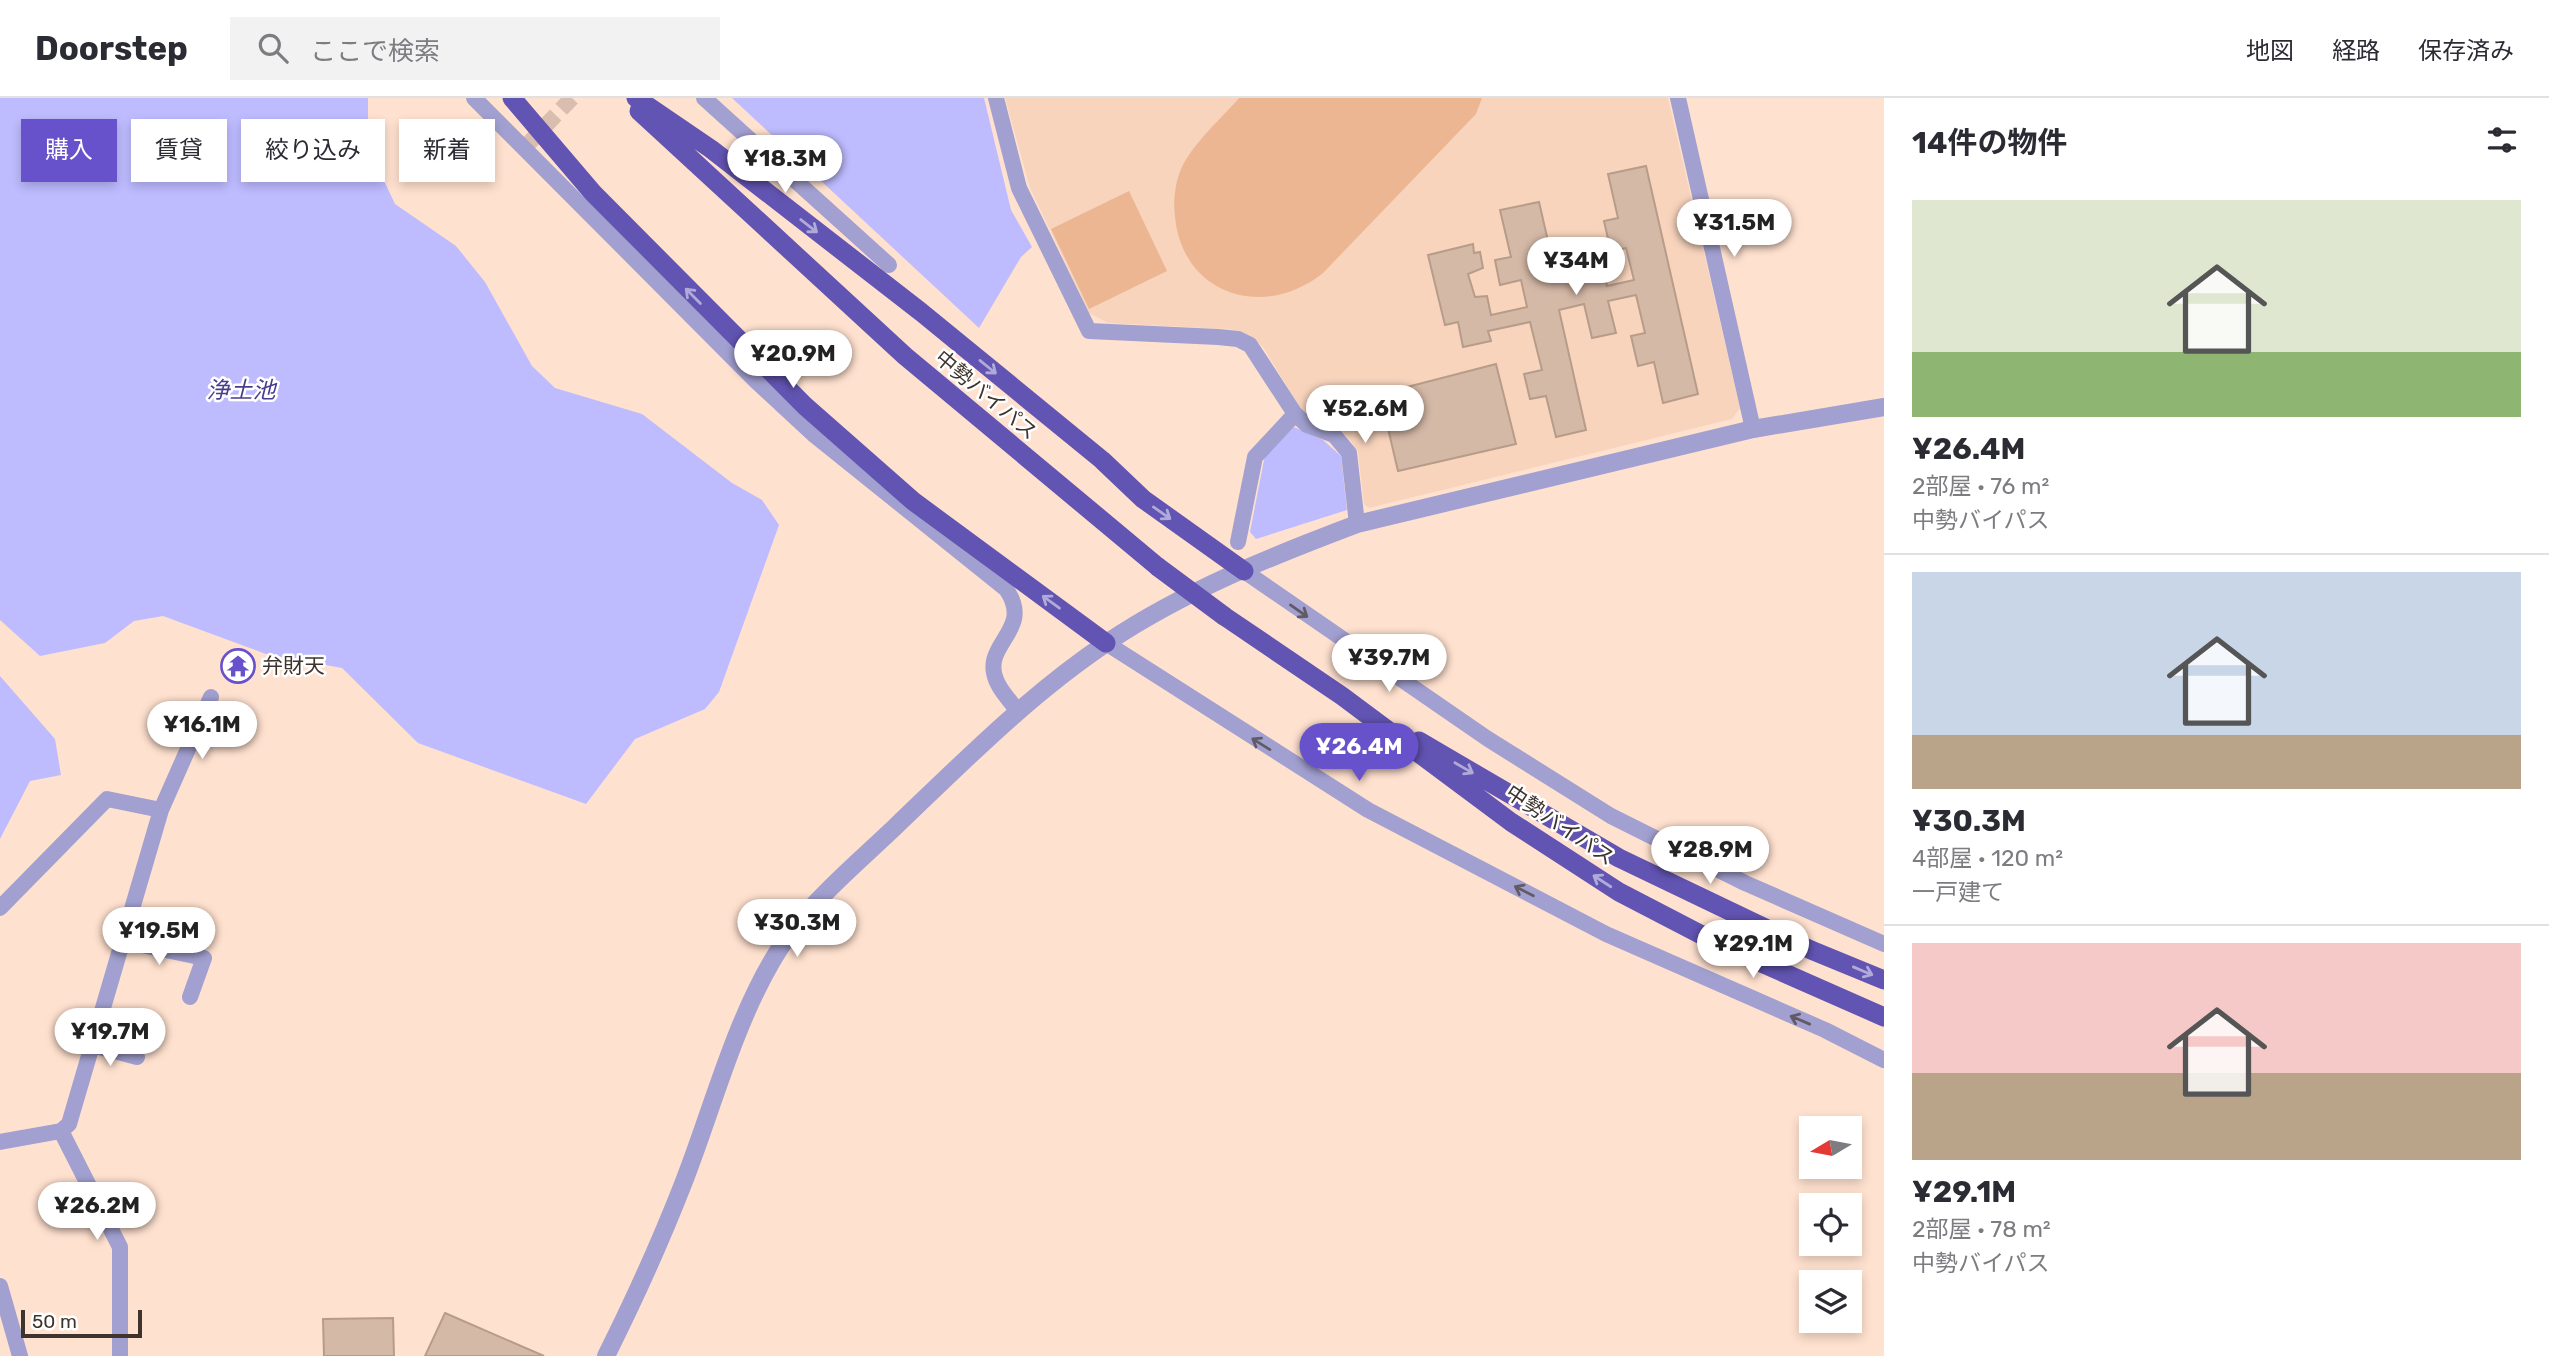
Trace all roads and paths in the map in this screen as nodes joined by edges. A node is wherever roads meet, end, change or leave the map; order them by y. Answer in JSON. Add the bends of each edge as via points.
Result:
{"nodes":[{"id":1,"x":474,"y":98,"type":"edge"},
{"id":2,"x":512,"y":98,"type":"edge"},
{"id":3,"x":625,"y":98,"type":"edge"},
{"id":4,"x":636,"y":98,"type":"edge"},
{"id":5,"x":704,"y":98,"type":"edge"},
{"id":6,"x":996,"y":98,"type":"edge"},
{"id":7,"x":1678,"y":98,"type":"edge"},
{"id":8,"x":889,"y":265,"type":"dead end"},
{"id":9,"x":1884,"y":407,"type":"edge"},
{"id":10,"x":1294,"y":414,"type":"junction"},
{"id":11,"x":1753,"y":429,"type":"junction"},
{"id":12,"x":1357,"y":524,"type":"junction"},
{"id":13,"x":1238,"y":542,"type":"dead end"},
{"id":14,"x":1244,"y":570,"type":"junction"},
{"id":15,"x":1106,"y":643,"type":"junction"},
{"id":16,"x":1342,"y":696,"type":"junction"},
{"id":17,"x":211,"y":697,"type":"dead end"},
{"id":18,"x":1018,"y":711,"type":"junction"},
{"id":19,"x":161,"y":810,"type":"junction"},
{"id":20,"x":0,"y":908,"type":"edge"},
{"id":21,"x":123,"y":941,"type":"junction"},
{"id":22,"x":1884,"y":944,"type":"edge"},
{"id":23,"x":1884,"y":980,"type":"edge"},
{"id":24,"x":190,"y":997,"type":"dead end"},
{"id":25,"x":1884,"y":1017,"type":"edge"},
{"id":26,"x":92,"y":1045,"type":"junction"},
{"id":27,"x":137,"y":1057,"type":"dead end"},
{"id":28,"x":1884,"y":1060,"type":"edge"},
{"id":29,"x":61,"y":1130,"type":"junction"},
{"id":30,"x":0,"y":1142,"type":"edge"},
{"id":31,"x":0,"y":1286,"type":"edge"},
{"id":32,"x":20,"y":1356,"type":"edge"},
{"id":33,"x":120,"y":1356,"type":"edge"},
{"id":34,"x":606,"y":1356,"type":"edge"}],
"edges":[{"from":1,"to":18,"type":"street","via":[[813,434],[1006,589],[1016,605],[1015,617],[997,648],[994,673]]},
{"from":15,"to":2,"type":"highway","one_way":true,"via":[[913,501],[805,406],[593,193]]},
{"from":3,"to":16,"type":"highway","name":"中勢バイパス","bridge":true,"via":[[905,356],[1158,567]]},
{"from":4,"to":14,"type":"highway","one_way":true,"via":[[711,149],[921,312],[1143,499]]},
{"from":5,"to":8,"type":"street"},
{"from":6,"to":10,"type":"street","via":[[1019,188],[1089,331],[1238,339],[1254,350]]},
{"from":7,"to":11,"type":"street"},
{"from":9,"to":11,"type":"street"},
{"from":10,"to":12,"type":"street","via":[[1344,444]]},
{"from":10,"to":13,"type":"street","via":[[1255,457]]},
{"from":11,"to":12,"type":"street"},
{"from":12,"to":14,"type":"street"},
{"from":14,"to":15,"type":"street","via":[[1166,606]]},
{"from":14,"to":22,"type":"street","one_way":true,"via":[[1488,740],[1589,804],[1745,883]]},
{"from":15,"to":18,"type":"street"},
{"from":28,"to":15,"type":"street","one_way":true,"via":[[1606,934],[1368,810]]},
{"from":16,"to":23,"type":"highway","name":"中勢バイパス","one_way":true,"via":[[1619,858]]},
{"from":25,"to":16,"type":"highway","name":"中勢バイパス","one_way":true,"via":[[1757,962],[1619,892],[1511,822]]},
{"from":17,"to":19,"type":"street"},
{"from":18,"to":34,"type":"street","via":[[831,888],[773,958],[741,1024],[649,1267]]},
{"from":19,"to":20,"type":"street","via":[[107,799]]},
{"from":19,"to":21,"type":"street"},
{"from":21,"to":24,"type":"street","via":[[210,961]]},
{"from":21,"to":26,"type":"street"},
{"from":26,"to":27,"type":"street"},
{"from":26,"to":29,"type":"street","via":[[69,1124]]},
{"from":29,"to":30,"type":"street"},
{"from":29,"to":33,"type":"street","via":[[120,1247]]},
{"from":31,"to":32,"type":"street"}]}
